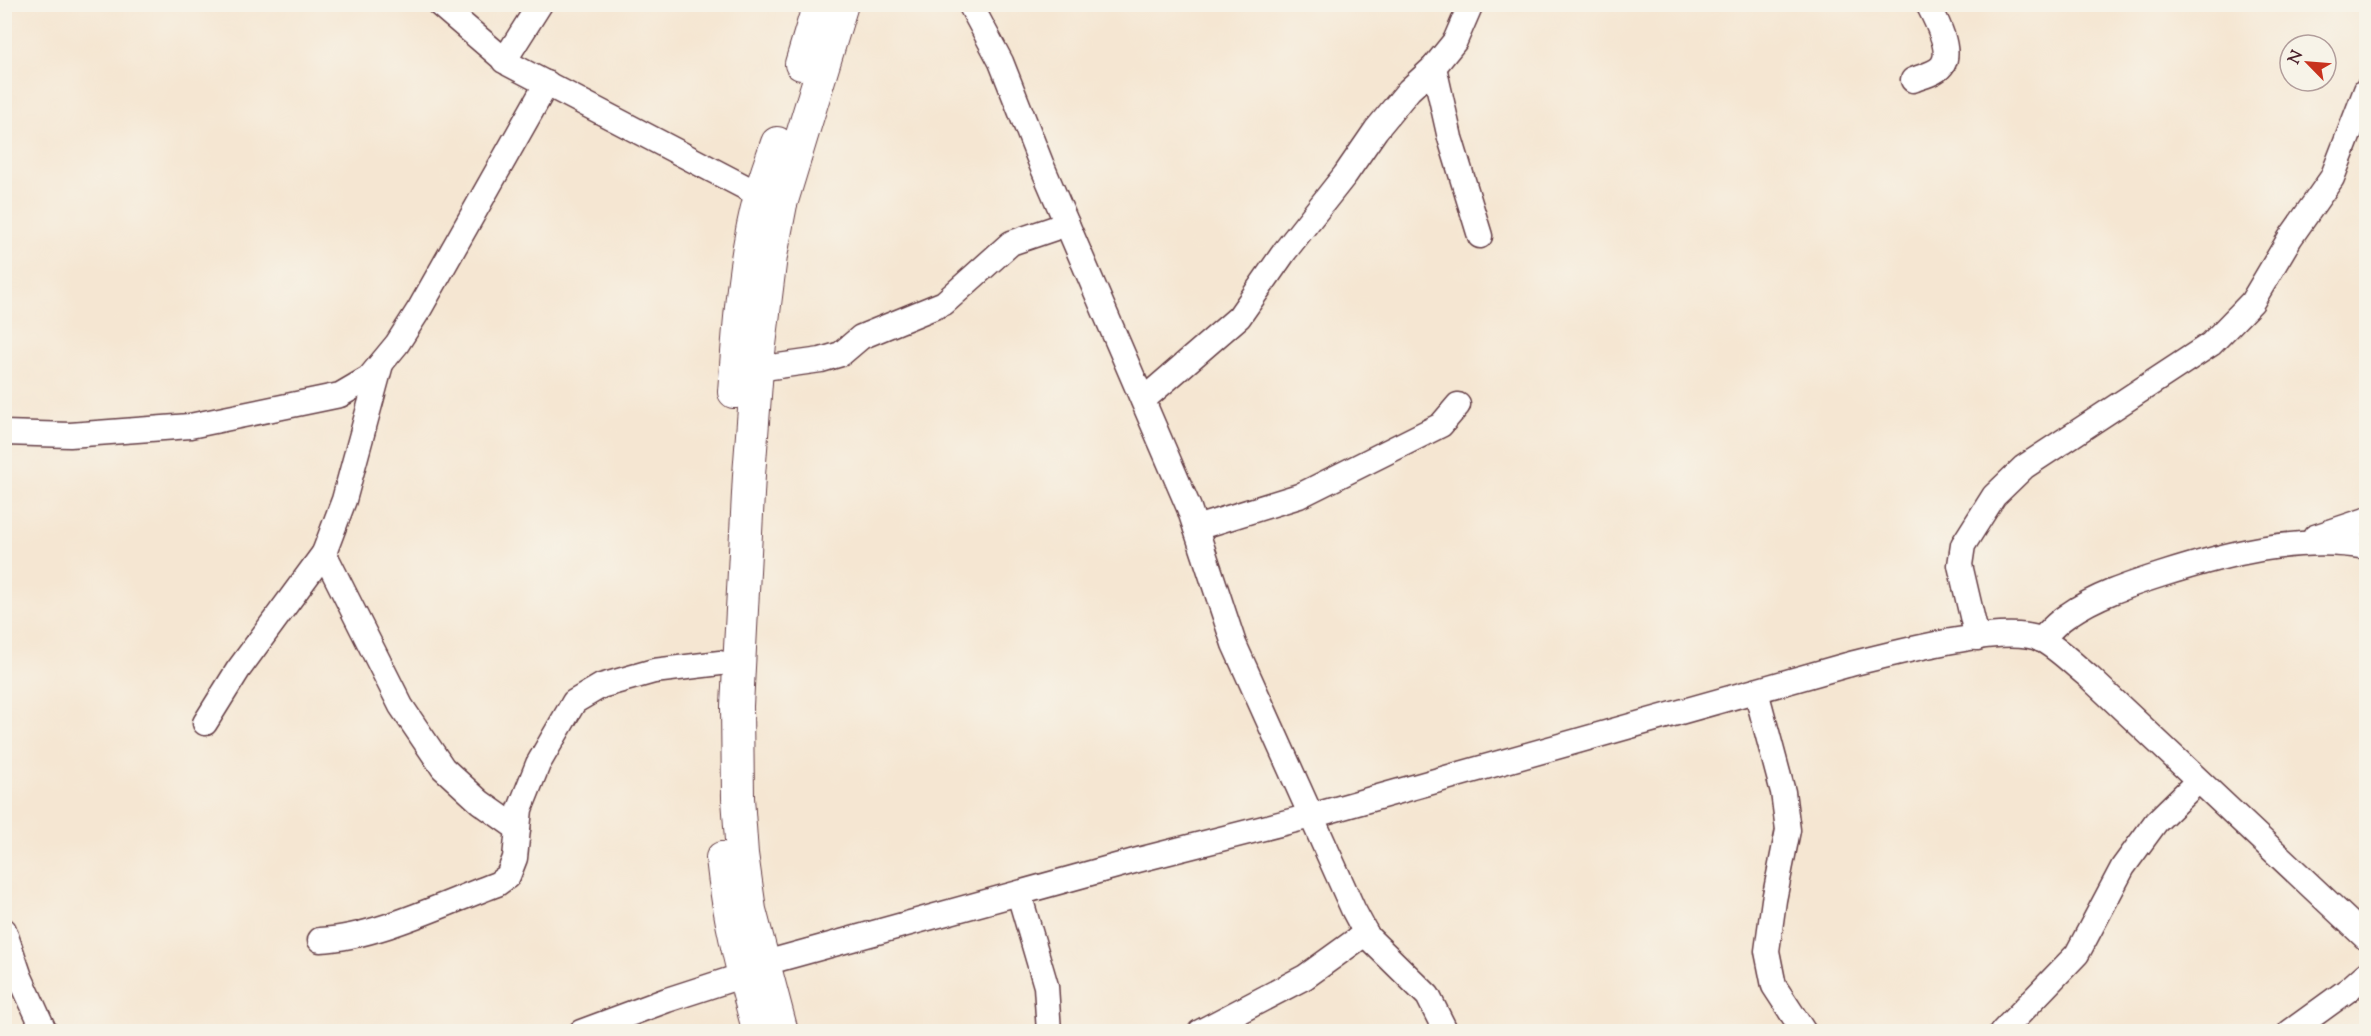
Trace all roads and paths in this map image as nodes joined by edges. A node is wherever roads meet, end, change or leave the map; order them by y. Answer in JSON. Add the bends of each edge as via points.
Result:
{"nodes":[{"id":1,"x":439,"y":4,"type":"edge"},
{"id":2,"x":540,"y":4,"type":"edge"},
{"id":3,"x":970,"y":4,"type":"edge"},
{"id":4,"x":1471,"y":4,"type":"edge"},
{"id":5,"x":1928,"y":4,"type":"edge"},
{"id":6,"x":822,"y":7,"type":"edge"},
{"id":7,"x":504,"y":61,"type":"junction"},
{"id":8,"x":1434,"y":67,"type":"junction"},
{"id":9,"x":1913,"y":80,"type":"dead end"},
{"id":10,"x":546,"y":83,"type":"junction"},
{"id":11,"x":2367,"y":90,"type":"edge"},
{"id":12,"x":760,"y":195,"type":"junction"},
{"id":13,"x":1067,"y":224,"type":"junction"},
{"id":14,"x":1480,"y":236,"type":"dead end"},
{"id":15,"x":382,"y":362,"type":"junction"},
{"id":16,"x":757,"y":369,"type":"junction"},
{"id":17,"x":1143,"y":400,"type":"junction"},
{"id":18,"x":1458,"y":405,"type":"dead end"},
{"id":19,"x":4,"y":433,"type":"edge"},
{"id":20,"x":2367,"y":520,"type":"edge"},
{"id":21,"x":1196,"y":528,"type":"junction"},
{"id":22,"x":2292,"y":545,"type":"junction"},
{"id":23,"x":2367,"y":547,"type":"edge"},
{"id":24,"x":324,"y":553,"type":"junction"},
{"id":25,"x":1977,"y":638,"type":"junction"},
{"id":26,"x":2041,"y":640,"type":"junction"},
{"id":27,"x":720,"y":663,"type":"junction"},
{"id":28,"x":1756,"y":691,"type":"junction"},
{"id":29,"x":205,"y":723,"type":"dead end"},
{"id":30,"x":2198,"y":781,"type":"junction"},
{"id":31,"x":1311,"y":816,"type":"junction"},
{"id":32,"x":518,"y":829,"type":"junction"},
{"id":33,"x":1018,"y":894,"type":"junction"},
{"id":34,"x":4,"y":930,"type":"edge"},
{"id":35,"x":1366,"y":933,"type":"junction"},
{"id":36,"x":2367,"y":938,"type":"edge"},
{"id":37,"x":320,"y":940,"type":"dead end"},
{"id":38,"x":754,"y":969,"type":"junction"},
{"id":39,"x":2367,"y":974,"type":"edge"},
{"id":40,"x":45,"y":1032,"type":"edge"},
{"id":41,"x":581,"y":1032,"type":"edge"},
{"id":42,"x":759,"y":1032,"type":"edge"},
{"id":43,"x":782,"y":1032,"type":"edge"},
{"id":44,"x":1049,"y":1032,"type":"edge"},
{"id":45,"x":1200,"y":1032,"type":"edge"},
{"id":46,"x":1446,"y":1032,"type":"edge"},
{"id":47,"x":1804,"y":1032,"type":"edge"},
{"id":48,"x":2002,"y":1032,"type":"edge"},
{"id":49,"x":2290,"y":1032,"type":"edge"}],
"edges":[{"from":1,"to":7,"type":"street"},
{"from":2,"to":7,"type":"street"},
{"from":3,"to":13,"type":"street","via":[[1001,62]]},
{"from":4,"to":8,"type":"street","via":[[1455,41]]},
{"from":5,"to":9,"type":"street","via":[[1941,31],[1945,56],[1937,70]]},
{"from":6,"to":12,"type":"main road"},
{"from":6,"to":16,"type":"main road","via":[[771,256]]},
{"from":7,"to":10,"type":"street"},
{"from":8,"to":14,"type":"street","via":[[1450,138]]},
{"from":8,"to":17,"type":"street","via":[[1408,90],[1376,130],[1239,317]]},
{"from":10,"to":12,"type":"street"},
{"from":10,"to":15,"type":"street","via":[[420,308]]},
{"from":11,"to":25,"type":"street","via":[[2332,178],[2252,302],[2211,344],[2024,466],[1994,496],[1964,545],[1960,565]]},
{"from":12,"to":27,"type":"main road","via":[[740,311]]},
{"from":13,"to":16,"type":"street","via":[[1011,243],[944,303],[861,337],[841,354]]},
{"from":13,"to":17,"type":"street"},
{"from":15,"to":19,"type":"street","via":[[369,378],[340,395],[190,426],[70,435]]},
{"from":15,"to":24,"type":"street","via":[[344,500]]},
{"from":16,"to":38,"type":"main road","via":[[737,706],[738,798]]},
{"from":17,"to":21,"type":"street"},
{"from":18,"to":21,"type":"street","via":[[1440,425],[1299,496]]},
{"from":20,"to":22,"type":"street"},
{"from":21,"to":31,"type":"street","via":[[1234,644]]},
{"from":22,"to":23,"type":"street"},
{"from":22,"to":26,"type":"street","via":[[2210,561],[2132,584],[2068,614]]},
{"from":24,"to":29,"type":"street","via":[[238,670]]},
{"from":24,"to":32,"type":"street","via":[[401,706],[443,768],[480,802]]},
{"from":25,"to":26,"type":"street","via":[[2019,634]]},
{"from":25,"to":28,"type":"street","via":[[1847,665]]},
{"from":26,"to":30,"type":"street","via":[[2089,677]]},
{"from":27,"to":32,"type":"street","via":[[654,671],[601,686],[574,702],[538,764],[520,809]]},
{"from":27,"to":38,"type":"main road","via":[[718,821],[727,902]]},
{"from":28,"to":31,"type":"street"},
{"from":28,"to":47,"type":"street","via":[[1783,792],[1788,830],[1767,951],[1774,986]]},
{"from":30,"to":36,"type":"street"},
{"from":30,"to":48,"type":"street","via":[[2156,822],[2123,867],[2077,954]]},
{"from":31,"to":33,"type":"street"},
{"from":31,"to":35,"type":"street"},
{"from":32,"to":37,"type":"street","via":[[515,858],[508,876],[496,884],[383,927],[343,939]]},
{"from":33,"to":38,"type":"street"},
{"from":33,"to":44,"type":"street","via":[[1046,986]]},
{"from":34,"to":40,"type":"street"},
{"from":35,"to":45,"type":"street","via":[[1305,977]]},
{"from":35,"to":46,"type":"street","via":[[1428,996]]},
{"from":38,"to":41,"type":"street"},
{"from":38,"to":42,"type":"main road"},
{"from":38,"to":43,"type":"main road"},
{"from":39,"to":49,"type":"street"}]}
